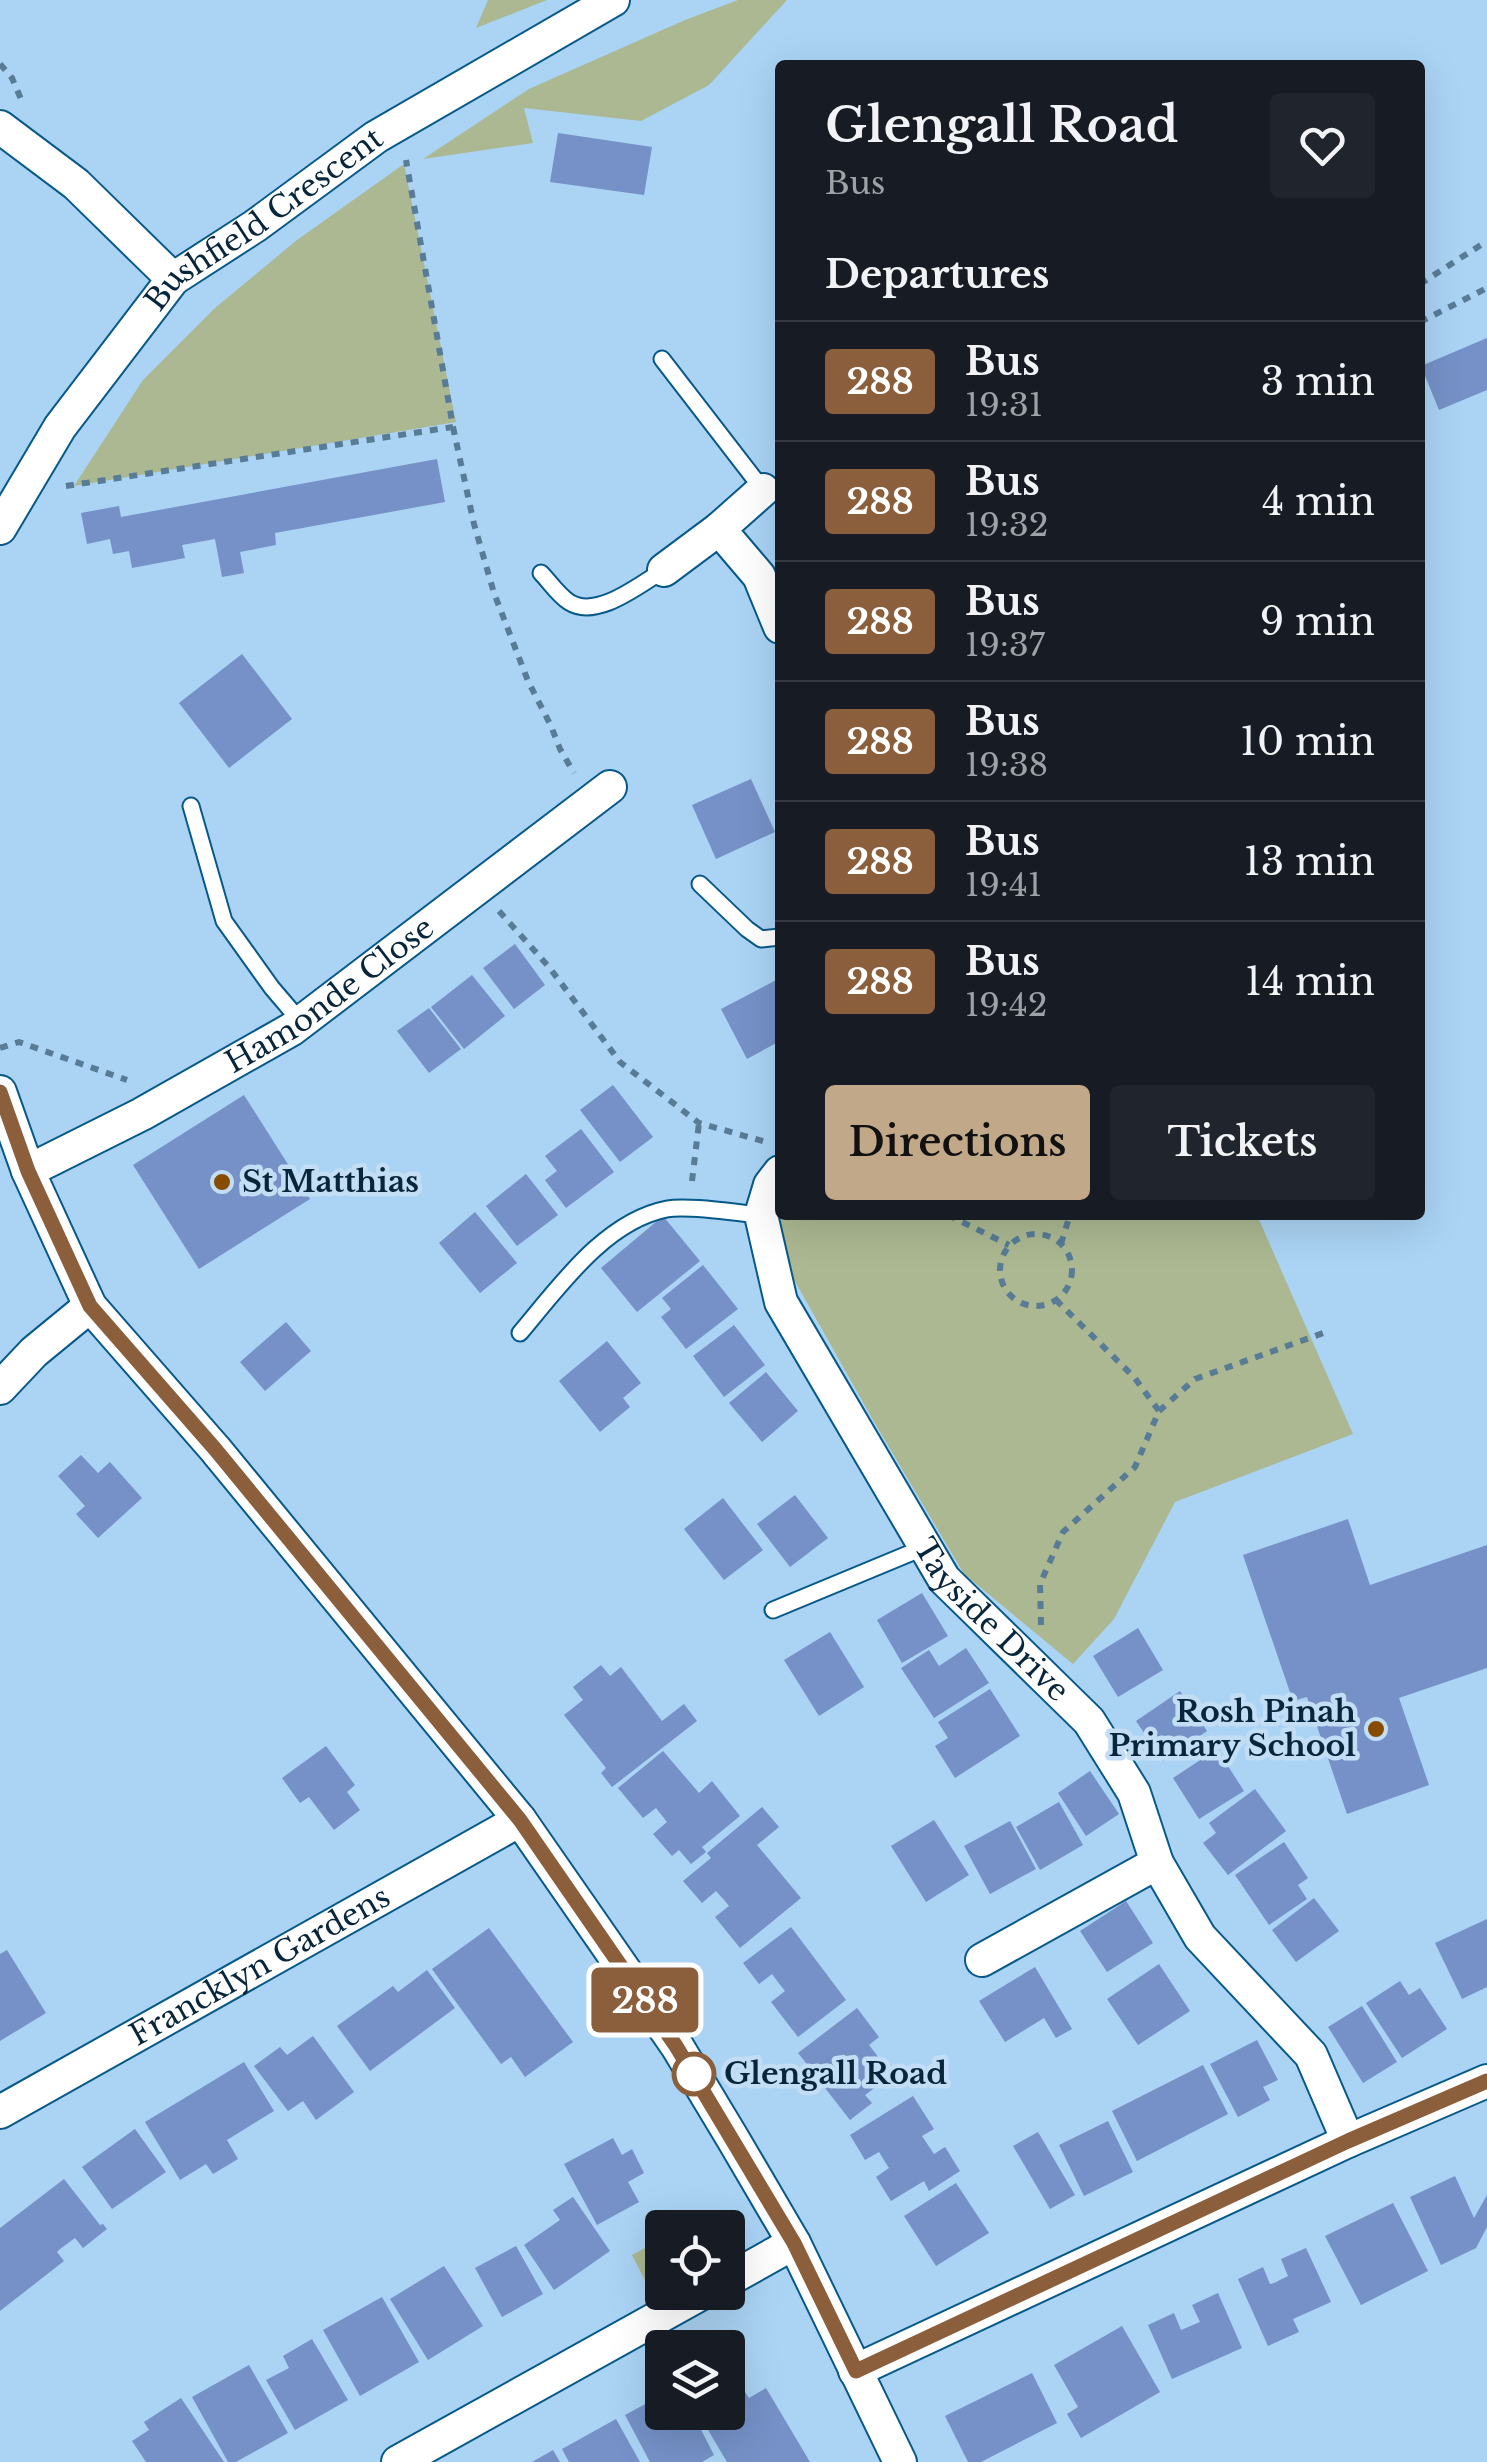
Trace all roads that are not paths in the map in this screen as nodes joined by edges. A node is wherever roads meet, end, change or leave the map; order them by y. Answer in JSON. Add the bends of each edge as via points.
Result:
{"nodes":[{"id":1,"x":613,"y":0,"type":"edge"},
{"id":2,"x":0,"y":127,"type":"edge"},
{"id":3,"x":172,"y":279,"type":"junction"},
{"id":4,"x":662,"y":359,"type":"dead end"},
{"id":5,"x":763,"y":490,"type":"joint"},
{"id":6,"x":0,"y":528,"type":"edge"},
{"id":7,"x":720,"y":529,"type":"junction"},
{"id":8,"x":664,"y":570,"type":"joint"},
{"id":9,"x":540,"y":572,"type":"dead end"},
{"id":10,"x":775,"y":615,"type":"edge"},
{"id":11,"x":600,"y":794,"type":"road end"},
{"id":12,"x":190,"y":806,"type":"dead end"},
{"id":13,"x":700,"y":884,"type":"dead end"},
{"id":14,"x":775,"y":938,"type":"edge"},
{"id":15,"x":300,"y":1022,"type":"junction"},
{"id":16,"x":0,"y":1092,"type":"edge"},
{"id":17,"x":28,"y":1171,"type":"junction"},
{"id":18,"x":775,"y":1178,"type":"edge"},
{"id":19,"x":761,"y":1215,"type":"junction"},
{"id":20,"x":90,"y":1306,"type":"junction"},
{"id":21,"x":520,"y":1333,"type":"dead end"},
{"id":22,"x":0,"y":1388,"type":"edge"},
{"id":23,"x":925,"y":1547,"type":"junction"},
{"id":24,"x":773,"y":1610,"type":"dead end"},
{"id":25,"x":520,"y":1820,"type":"junction"},
{"id":26,"x":1157,"y":1864,"type":"junction"},
{"id":27,"x":982,"y":1960,"type":"dead end"},
{"id":28,"x":1487,"y":2081,"type":"edge"},
{"id":29,"x":0,"y":2112,"type":"edge"},
{"id":30,"x":1348,"y":2141,"type":"junction"},
{"id":31,"x":794,"y":2243,"type":"junction"},
{"id":32,"x":745,"y":2270,"type":"edge"},
{"id":33,"x":672,"y":2310,"type":"edge"},
{"id":34,"x":856,"y":2371,"type":"junction"},
{"id":35,"x":398,"y":2462,"type":"edge"},
{"id":36,"x":900,"y":2462,"type":"edge"}],
"edges":[{"from":1,"to":3,"type":"street","name":"Bushfield Crescent","via":[[376,138]]},
{"from":2,"to":3,"type":"street","via":[[76,184]]},
{"from":3,"to":6,"type":"street","name":"Bushfield Crescent","via":[[60,427]]},
{"from":4,"to":5,"type":"lane"},
{"from":5,"to":7,"type":"street"},
{"from":7,"to":8,"type":"street"},
{"from":7,"to":10,"type":"street","via":[[759,576]]},
{"from":8,"to":9,"type":"lane","via":[[598,606],[569,602]]},
{"from":11,"to":15,"type":"street","name":"Hamonde Close"},
{"from":12,"to":15,"type":"lane","via":[[224,921]]},
{"from":13,"to":14,"type":"lane","via":[[761,939]]},
{"from":15,"to":17,"type":"street","name":"Hamonde Close"},
{"from":16,"to":17,"type":"street"},
{"from":17,"to":20,"type":"street"},
{"from":18,"to":19,"type":"street"},
{"from":19,"to":21,"type":"lane","via":[[670,1208],[631,1220],[574,1268]]},
{"from":19,"to":23,"type":"street","name":"Tayside Drive","via":[[781,1302]]},
{"from":20,"to":22,"type":"street"},
{"from":20,"to":25,"type":"street"},
{"from":23,"to":24,"type":"lane"},
{"from":23,"to":26,"type":"street","name":"Tayside Drive","via":[[944,1579],[1089,1721],[1134,1794]]},
{"from":25,"to":29,"type":"street","name":"Francklyn Gardens"},
{"from":25,"to":31,"type":"street","via":[[676,2046]]},
{"from":26,"to":27,"type":"street"},
{"from":26,"to":30,"type":"street","name":"Tayside Drive","via":[[1200,1937],[1311,2055]]},
{"from":28,"to":30,"type":"street"},
{"from":30,"to":34,"type":"street"},
{"from":31,"to":32,"type":"street"},
{"from":31,"to":34,"type":"street"},
{"from":33,"to":35,"type":"street"},
{"from":34,"to":36,"type":"street"}]}
